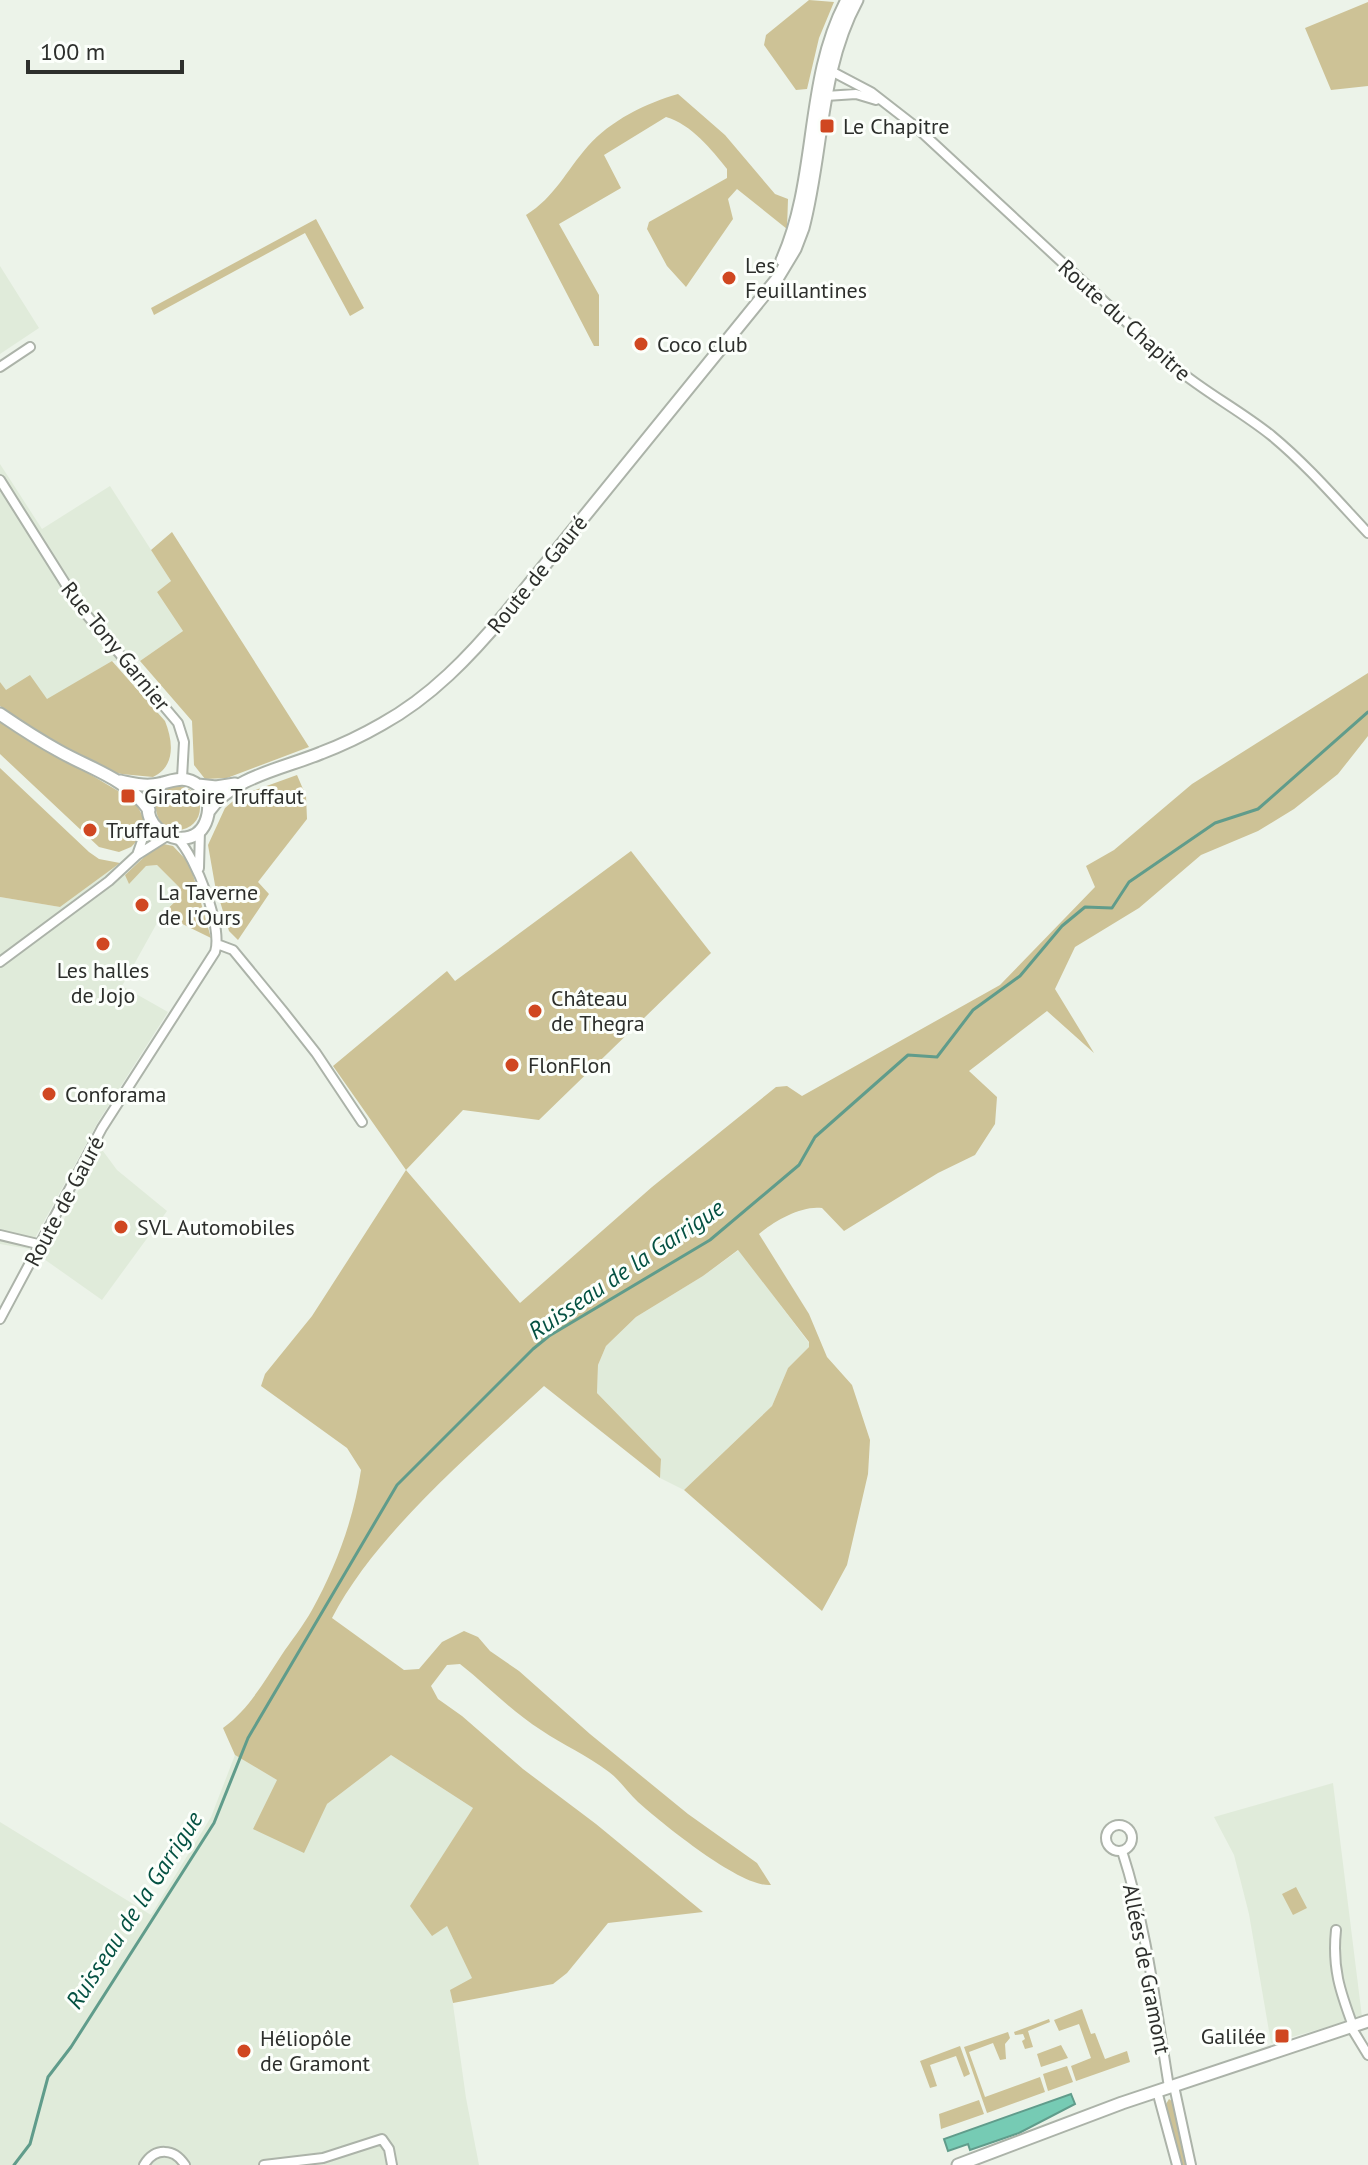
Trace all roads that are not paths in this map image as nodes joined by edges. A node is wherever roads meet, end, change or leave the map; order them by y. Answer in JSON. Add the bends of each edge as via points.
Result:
{"nodes":[{"id":1,"x":847,"y":0,"type":"edge"},
{"id":2,"x":857,"y":0,"type":"edge"},
{"id":3,"x":826,"y":72,"type":"junction"},
{"id":4,"x":822,"y":93,"type":"junction"},
{"id":5,"x":884,"y":102,"type":"junction"},
{"id":6,"x":30,"y":347,"type":"dead end"},
{"id":7,"x":0,"y":367,"type":"edge"},
{"id":8,"x":0,"y":480,"type":"edge"},
{"id":9,"x":1368,"y":533,"type":"edge"},
{"id":10,"x":0,"y":714,"type":"edge"},
{"id":11,"x":182,"y":778,"type":"junction"},
{"id":12,"x":120,"y":781,"type":"junction"},
{"id":13,"x":163,"y":783,"type":"junction"},
{"id":14,"x":243,"y":783,"type":"junction"},
{"id":15,"x":198,"y":785,"type":"junction"},
{"id":16,"x":209,"y":811,"type":"junction"},
{"id":17,"x":149,"y":814,"type":"junction"},
{"id":18,"x":200,"y":830,"type":"junction"},
{"id":19,"x":172,"y":837,"type":"junction"},
{"id":20,"x":137,"y":855,"type":"junction"},
{"id":21,"x":199,"y":873,"type":"junction"},
{"id":22,"x":217,"y":944,"type":"junction"},
{"id":23,"x":0,"y":962,"type":"edge"},
{"id":24,"x":362,"y":1122,"type":"dead end"},
{"id":25,"x":0,"y":1235,"type":"edge"},
{"id":26,"x":42,"y":1245,"type":"junction"},
{"id":27,"x":0,"y":1319,"type":"edge"},
{"id":28,"x":1122,"y":1851,"type":"dead end"},
{"id":29,"x":1336,"y":1930,"type":"dead end"},
{"id":30,"x":1368,"y":2021,"type":"edge"},
{"id":31,"x":1352,"y":2026,"type":"junction"},
{"id":32,"x":1368,"y":2055,"type":"edge"},
{"id":33,"x":1167,"y":2088,"type":"junction"},
{"id":34,"x":144,"y":2165,"type":"edge"},
{"id":35,"x":185,"y":2165,"type":"edge"},
{"id":36,"x":264,"y":2165,"type":"edge"},
{"id":37,"x":392,"y":2165,"type":"edge"},
{"id":38,"x":958,"y":2165,"type":"edge"},
{"id":39,"x":1177,"y":2165,"type":"edge"},
{"id":40,"x":1191,"y":2165,"type":"edge"}],
"edges":[{"from":1,"to":3,"type":"street","name":"Route de Gauré","via":[[834,29]]},
{"from":2,"to":3,"type":"street","name":"Route de Gauré"},
{"from":3,"to":4,"type":"street","name":"Route de Gauré"},
{"from":3,"to":5,"type":"street","name":"Route du Chapitre"},
{"from":4,"to":5,"type":"street","name":"Route du Chapitre"},
{"from":4,"to":14,"type":"street","name":"Route de Gauré","via":[[803,228],[786,266],[515,602],[464,661],[385,723]]},
{"from":5,"to":9,"type":"street","name":"Route du Chapitre","via":[[1176,368],[1297,457]]},
{"from":6,"to":7,"type":"street"},
{"from":8,"to":11,"type":"street","name":"Rue Tony Garnier","via":[[80,607],[178,723],[184,742]]},
{"from":10,"to":12,"type":"street"},
{"from":11,"to":13,"type":"street"},
{"from":11,"to":15,"type":"street"},
{"from":12,"to":13,"type":"street"},
{"from":12,"to":17,"type":"street"},
{"from":13,"to":17,"type":"street","via":[[152,794]]},
{"from":14,"to":15,"type":"street","name":"Route de Gauré"},
{"from":14,"to":16,"type":"street","name":"Route de Gauré"},
{"from":15,"to":16,"type":"street"},
{"from":16,"to":18,"type":"street"},
{"from":17,"to":19,"type":"street","via":[[156,829]]},
{"from":17,"to":20,"type":"street"},
{"from":18,"to":19,"type":"street"},
{"from":18,"to":21,"type":"street"},
{"from":19,"to":20,"type":"street"},
{"from":19,"to":21,"type":"street","via":[[188,850]]},
{"from":20,"to":23,"type":"street"},
{"from":21,"to":22,"type":"street"},
{"from":22,"to":24,"type":"street","via":[[233,950],[273,998]]},
{"from":22,"to":26,"type":"street","name":"Route de Gauré","via":[[102,1128]]},
{"from":25,"to":26,"type":"street"},
{"from":26,"to":27,"type":"street","name":"Route de Gauré"},
{"from":28,"to":33,"type":"street","name":"Allées de Gramont","via":[[1155,1988]]},
{"from":29,"to":31,"type":"street","via":[[1339,1991]]},
{"from":30,"to":31,"type":"street"},
{"from":31,"to":32,"type":"street"},
{"from":31,"to":33,"type":"street"},
{"from":33,"to":38,"type":"street"},
{"from":33,"to":39,"type":"street"},
{"from":33,"to":40,"type":"street"},
{"from":34,"to":35,"type":"street","via":[[154,2154],[168,2152]]},
{"from":36,"to":37,"type":"street","via":[[323,2158],[382,2139]]}]}
